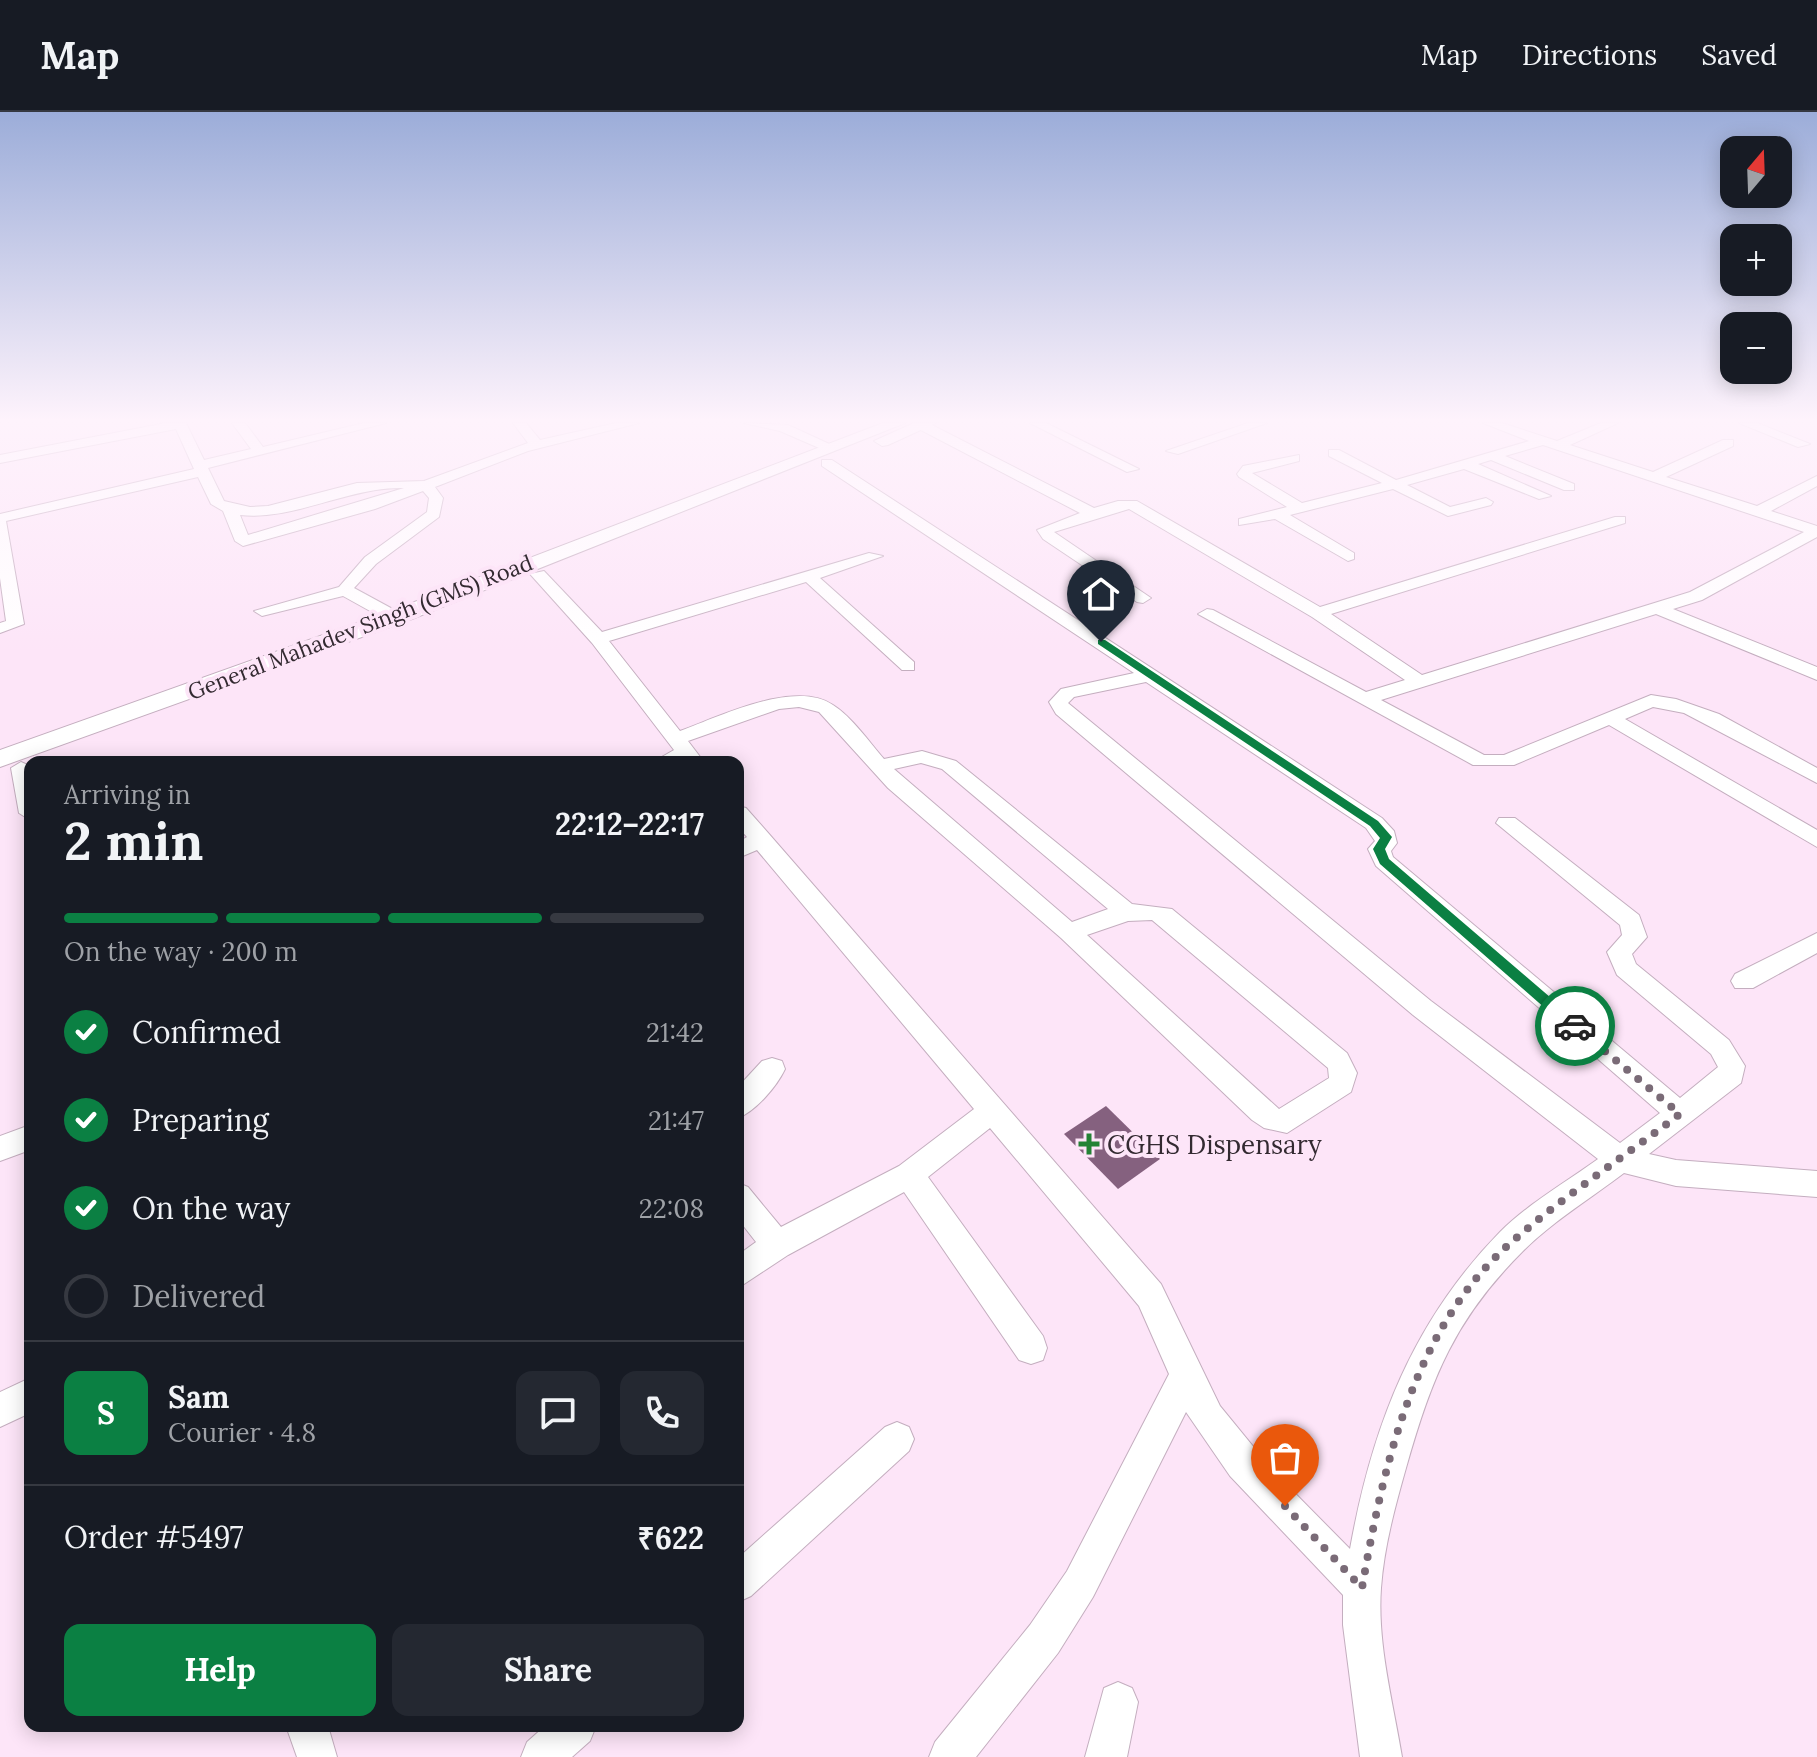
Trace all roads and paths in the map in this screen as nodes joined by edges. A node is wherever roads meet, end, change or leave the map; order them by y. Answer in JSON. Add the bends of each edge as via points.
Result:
{"nodes":[{"id":1,"x":82,"y":500,"type":"edge"},
{"id":2,"x":216,"y":500,"type":"edge"},
{"id":3,"x":303,"y":500,"type":"edge"},
{"id":4,"x":387,"y":500,"type":"edge"},
{"id":5,"x":436,"y":500,"type":"edge"},
{"id":6,"x":709,"y":500,"type":"edge"},
{"id":7,"x":720,"y":500,"type":"edge"},
{"id":8,"x":895,"y":500,"type":"edge"},
{"id":9,"x":1066,"y":500,"type":"edge"},
{"id":10,"x":1286,"y":500,"type":"edge"},
{"id":11,"x":1336,"y":500,"type":"edge"},
{"id":12,"x":1423,"y":500,"type":"edge"},
{"id":13,"x":1720,"y":500,"type":"edge"},
{"id":14,"x":1781,"y":500,"type":"edge"},
{"id":15,"x":1486,"y":502,"type":"dead end"},
{"id":16,"x":1301,"y":509,"type":"junction"},
{"id":17,"x":230,"y":510,"type":"junction"},
{"id":18,"x":1758,"y":512,"type":"junction"},
{"id":19,"x":1091,"y":513,"type":"junction"},
{"id":20,"x":1277,"y":514,"type":"junction"},
{"id":21,"x":1620,"y":520,"type":"dead end"},
{"id":22,"x":0,"y":521,"type":"edge"},
{"id":23,"x":1244,"y":522,"type":"dead end"},
{"id":24,"x":1817,"y":531,"type":"edge"},
{"id":25,"x":875,"y":556,"type":"dead end"},
{"id":26,"x":1348,"y":556,"type":"dead end"},
{"id":27,"x":538,"y":574,"type":"junction"},
{"id":28,"x":809,"y":576,"type":"junction"},
{"id":29,"x":345,"y":590,"type":"junction"},
{"id":30,"x":1143,"y":598,"type":"dead end"},
{"id":31,"x":1657,"y":608,"type":"junction"},
{"id":32,"x":262,"y":611,"type":"dead end"},
{"id":33,"x":1318,"y":613,"type":"junction"},
{"id":34,"x":1207,"y":614,"type":"dead end"},
{"id":35,"x":394,"y":617,"type":"junction"},
{"id":36,"x":0,"y":628,"type":"edge"},
{"id":37,"x":598,"y":639,"type":"junction"},
{"id":38,"x":1817,"y":655,"type":"edge"},
{"id":39,"x":908,"y":666,"type":"dead end"},
{"id":40,"x":1808,"y":670,"type":"edge"},
{"id":41,"x":1151,"y":675,"type":"junction"},
{"id":42,"x":1419,"y":681,"type":"junction"},
{"id":43,"x":1364,"y":699,"type":"junction"},
{"id":44,"x":1612,"y":719,"type":"junction"},
{"id":45,"x":685,"y":751,"type":"edge"},
{"id":46,"x":43,"y":756,"type":"edge"},
{"id":47,"x":45,"y":756,"type":"edge"},
{"id":48,"x":18,"y":766,"type":"edge"},
{"id":49,"x":880,"y":766,"type":"junction"},
{"id":50,"x":1817,"y":777,"type":"edge"},
{"id":51,"x":24,"y":790,"type":"edge"},
{"id":52,"x":1507,"y":823,"type":"dead end"},
{"id":53,"x":1817,"y":840,"type":"edge"},
{"id":54,"x":749,"y":845,"type":"edge"},
{"id":55,"x":1127,"y":912,"type":"junction"},
{"id":56,"x":1069,"y":932,"type":"junction"},
{"id":57,"x":1817,"y":942,"type":"edge"},
{"id":58,"x":1744,"y":981,"type":"dead end"},
{"id":59,"x":772,"y":1069,"type":"dead end"},
{"id":60,"x":744,"y":1099,"type":"edge"},
{"id":61,"x":994,"y":1109,"type":"junction"},
{"id":62,"x":1680,"y":1114,"type":"junction"},
{"id":63,"x":24,"y":1139,"type":"edge"},
{"id":64,"x":0,"y":1149,"type":"edge"},
{"id":65,"x":1620,"y":1159,"type":"junction"},
{"id":66,"x":909,"y":1175,"type":"junction"},
{"id":67,"x":1817,"y":1184,"type":"edge"},
{"id":68,"x":744,"y":1204,"type":"edge"},
{"id":69,"x":777,"y":1245,"type":"junction"},
{"id":70,"x":744,"y":1269,"type":"edge"},
{"id":71,"x":1031,"y":1348,"type":"dead end"},
{"id":72,"x":1186,"y":1376,"type":"junction"},
{"id":73,"x":24,"y":1398,"type":"edge"},
{"id":74,"x":0,"y":1410,"type":"edge"},
{"id":75,"x":897,"y":1439,"type":"dead end"},
{"id":76,"x":744,"y":1578,"type":"edge"},
{"id":77,"x":1362,"y":1588,"type":"junction"},
{"id":78,"x":1118,"y":1702,"type":"dead end"},
{"id":79,"x":569,"y":1732,"type":"edge"},
{"id":80,"x":542,"y":1757,"type":"edge"},
{"id":81,"x":950,"y":1757,"type":"edge"},
{"id":82,"x":1106,"y":1757,"type":"edge"},
{"id":83,"x":1381,"y":1757,"type":"edge"}],
"edges":[{"from":1,"to":22,"type":"street"},
{"from":2,"to":17,"type":"street"},
{"from":3,"to":17,"type":"street"},
{"from":4,"to":17,"type":"street","via":[[243,541]]},
{"from":5,"to":29,"type":"street","via":[[434,514],[363,568]]},
{"from":6,"to":35,"type":"street","name":"General Mahadev Singh (GMS) Road"},
{"from":7,"to":27,"type":"street"},
{"from":8,"to":41,"type":"street"},
{"from":9,"to":19,"type":"street"},
{"from":10,"to":16,"type":"street"},
{"from":11,"to":16,"type":"street"},
{"from":12,"to":15,"type":"street","via":[[1448,512]]},
{"from":13,"to":18,"type":"street"},
{"from":14,"to":18,"type":"street"},
{"from":16,"to":20,"type":"street"},
{"from":18,"to":24,"type":"street"},
{"from":19,"to":30,"type":"street","via":[[1045,533]]},
{"from":19,"to":33,"type":"street","via":[[1125,504],[1139,507]]},
{"from":20,"to":23,"type":"street"},
{"from":20,"to":26,"type":"street"},
{"from":21,"to":33,"type":"street"},
{"from":22,"to":36,"type":"street","via":[[15,624]]},
{"from":24,"to":31,"type":"street","via":[[1696,596]]},
{"from":25,"to":28,"type":"street"},
{"from":27,"to":37,"type":"street"},
{"from":27,"to":47,"type":"street"},
{"from":28,"to":37,"type":"street"},
{"from":28,"to":39,"type":"street"},
{"from":29,"to":32,"type":"street"},
{"from":29,"to":35,"type":"street"},
{"from":31,"to":40,"type":"street"},
{"from":31,"to":42,"type":"street"},
{"from":33,"to":42,"type":"street"},
{"from":34,"to":43,"type":"street"},
{"from":35,"to":46,"type":"street","name":"General Mahadev Singh (GMS) Road"},
{"from":37,"to":45,"type":"street"},
{"from":38,"to":40,"type":"street"},
{"from":41,"to":62,"type":"street","via":[[1374,823],[1386,837],[1379,849],[1384,861]]},
{"from":41,"to":65,"type":"street","via":[[1068,693],[1058,702],[1422,1008]]},
{"from":42,"to":43,"type":"street"},
{"from":43,"to":44,"type":"street","via":[[1460,752],[1494,763]]},
{"from":44,"to":50,"type":"street","via":[[1651,701],[1678,703]]},
{"from":44,"to":53,"type":"street"},
{"from":45,"to":49,"type":"street","via":[[776,704],[812,702],[826,708]]},
{"from":48,"to":51,"type":"street"},
{"from":49,"to":55,"type":"street","via":[[922,757],[949,765]]},
{"from":49,"to":56,"type":"street"},
{"from":52,"to":62,"type":"street","via":[[1621,911],[1635,937],[1619,952],[1626,969],[1731,1059],[1731,1075]]},
{"from":54,"to":61,"type":"street"},
{"from":55,"to":56,"type":"street"},
{"from":55,"to":56,"type":"street","via":[[1149,909],[1177,926],[1338,1061],[1344,1073],[1341,1084],[1287,1121],[1274,1120]]},
{"from":57,"to":58,"type":"street"},
{"from":59,"to":60,"type":"street"},
{"from":61,"to":66,"type":"street"},
{"from":61,"to":72,"type":"street","via":[[1150,1295],[1167,1322]]},
{"from":62,"to":65,"type":"street"},
{"from":63,"to":64,"type":"street"},
{"from":65,"to":67,"type":"street","via":[[1676,1173]]},
{"from":65,"to":77,"type":"street","via":[[1513,1240],[1460,1300],[1431,1346],[1411,1390],[1375,1512]]},
{"from":66,"to":69,"type":"street"},
{"from":66,"to":71,"type":"street"},
{"from":68,"to":69,"type":"street"},
{"from":69,"to":70,"type":"street"},
{"from":72,"to":77,"type":"street","via":[[1227,1445]]},
{"from":72,"to":81,"type":"street","via":[[1080,1584],[1044,1639]]},
{"from":73,"to":74,"type":"street"},
{"from":75,"to":76,"type":"street"},
{"from":77,"to":83,"type":"street","via":[[1362,1625]]},
{"from":78,"to":82,"type":"street"},
{"from":79,"to":80,"type":"street"}]}
